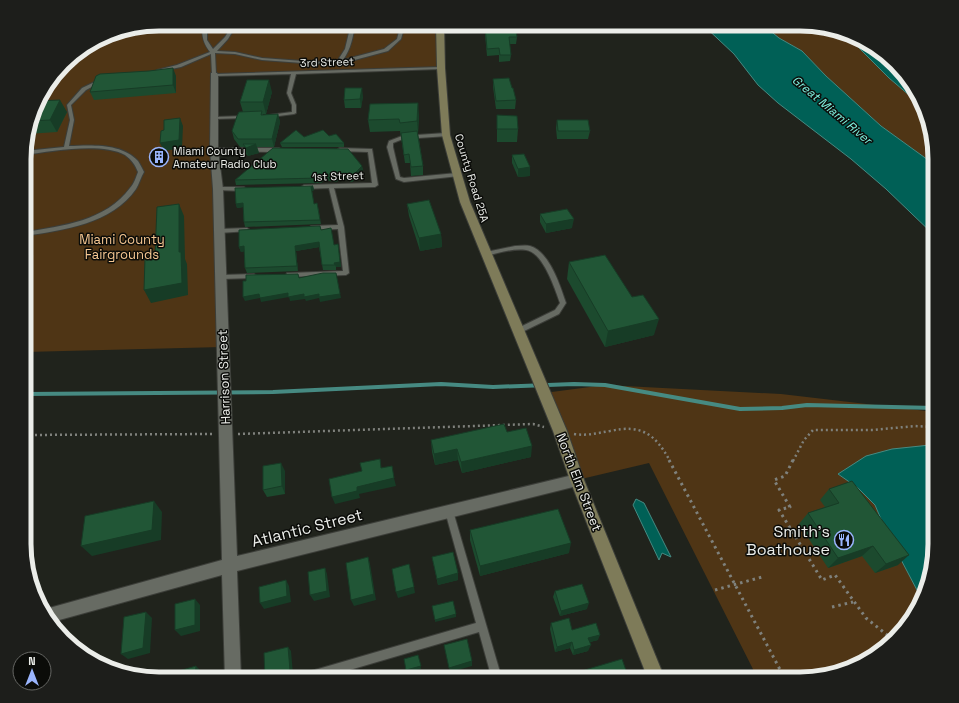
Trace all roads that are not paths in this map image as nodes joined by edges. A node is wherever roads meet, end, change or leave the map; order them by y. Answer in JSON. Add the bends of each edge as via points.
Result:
{"nodes":[{"id":1,"x":204,"y":31,"type":"edge"},
{"id":2,"x":231,"y":31,"type":"edge"},
{"id":3,"x":352,"y":31,"type":"edge"},
{"id":4,"x":401,"y":31,"type":"edge"},
{"id":5,"x":440,"y":31,"type":"edge"},
{"id":6,"x":213,"y":52,"type":"junction"},
{"id":7,"x":339,"y":62,"type":"junction"},
{"id":8,"x":441,"y":68,"type":"junction"},
{"id":9,"x":294,"y":72,"type":"junction"},
{"id":10,"x":151,"y":73,"type":"edge"},
{"id":11,"x":214,"y":75,"type":"junction"},
{"id":12,"x":108,"y":76,"type":"edge"},
{"id":13,"x":69,"y":105,"type":"junction"},
{"id":14,"x":62,"y":106,"type":"dead end"},
{"id":15,"x":266,"y":116,"type":"edge"},
{"id":16,"x":252,"y":117,"type":"edge"},
{"id":17,"x":214,"y":118,"type":"junction"},
{"id":18,"x":446,"y":135,"type":"junction"},
{"id":19,"x":66,"y":148,"type":"junction"},
{"id":20,"x":214,"y":150,"type":"junction"},
{"id":21,"x":284,"y":150,"type":"edge"},
{"id":22,"x":331,"y":150,"type":"edge"},
{"id":23,"x":31,"y":152,"type":"edge"},
{"id":24,"x":457,"y":175,"type":"junction"},
{"id":25,"x":331,"y":186,"type":"junction"},
{"id":26,"x":301,"y":187,"type":"edge"},
{"id":27,"x":248,"y":188,"type":"edge"},
{"id":28,"x":218,"y":189,"type":"junction"},
{"id":29,"x":341,"y":228,"type":"junction"},
{"id":30,"x":303,"y":229,"type":"edge"},
{"id":31,"x":257,"y":230,"type":"edge"},
{"id":32,"x":219,"y":231,"type":"junction"},
{"id":33,"x":31,"y":233,"type":"edge"},
{"id":34,"x":486,"y":254,"type":"junction"},
{"id":35,"x":283,"y":275,"type":"edge"},
{"id":36,"x":260,"y":276,"type":"edge"},
{"id":37,"x":221,"y":277,"type":"junction"},
{"id":38,"x":500,"y":286,"type":"joint"},
{"id":39,"x":518,"y":331,"type":"junction"},
{"id":40,"x":577,"y":480,"type":"junction"},
{"id":41,"x":449,"y":511,"type":"junction"},
{"id":42,"x":230,"y":565,"type":"junction"},
{"id":43,"x":52,"y":614,"type":"edge"},
{"id":44,"x":482,"y":626,"type":"junction"},
{"id":45,"x":233,"y":672,"type":"edge"},
{"id":46,"x":325,"y":672,"type":"edge"},
{"id":47,"x":495,"y":672,"type":"edge"},
{"id":48,"x":654,"y":672,"type":"edge"}],
"edges":[{"from":1,"to":6,"type":"lane","via":[[206,45]]},
{"from":2,"to":6,"type":"lane"},
{"from":3,"to":7,"type":"lane","via":[[346,54]]},
{"from":4,"to":7,"type":"lane","via":[[399,39],[386,50]]},
{"from":5,"to":8,"type":"main road","name":"County Road 25A"},
{"from":6,"to":7,"type":"lane","via":[[235,53],[262,59]]},
{"from":6,"to":10,"type":"lane","via":[[179,66]]},
{"from":6,"to":11,"type":"lane"},
{"from":8,"to":9,"type":"lane","name":"3rd Street"},
{"from":8,"to":18,"type":"main road","name":"County Road 25A"},
{"from":9,"to":11,"type":"lane","name":"3rd Street"},
{"from":9,"to":15,"type":"lane","via":[[289,93],[294,113]]},
{"from":11,"to":17,"type":"street","name":"Harrison Street"},
{"from":12,"to":13,"type":"lane","via":[[84,89]]},
{"from":13,"to":14,"type":"lane"},
{"from":13,"to":19,"type":"lane","via":[[72,120]]},
{"from":16,"to":17,"type":"lane"},
{"from":17,"to":20,"type":"street","name":"Harrison Street"},
{"from":18,"to":24,"type":"main road","name":"County Road 25A"},
{"from":18,"to":24,"type":"lane","via":[[402,138],[391,142],[398,178],[413,180]]},
{"from":19,"to":23,"type":"lane"},
{"from":19,"to":33,"type":"lane","via":[[90,146],[125,154],[135,161],[141,172],[137,184],[115,207],[91,220]]},
{"from":20,"to":21,"type":"lane"},
{"from":20,"to":28,"type":"street","name":"Harrison Street"},
{"from":22,"to":25,"type":"lane","name":"1st Street","via":[[370,150],[375,185]]},
{"from":24,"to":34,"type":"main road","name":"County Road 25A"},
{"from":25,"to":26,"type":"lane","name":"1st Street"},
{"from":25,"to":29,"type":"lane"},
{"from":27,"to":28,"type":"lane"},
{"from":28,"to":32,"type":"street","name":"Harrison Street"},
{"from":29,"to":30,"type":"lane"},
{"from":29,"to":35,"type":"lane","via":[[346,273]]},
{"from":31,"to":32,"type":"lane"},
{"from":32,"to":37,"type":"street","name":"Harrison Street"},
{"from":34,"to":38,"type":"main road","name":"County Road 25A"},
{"from":34,"to":39,"type":"lane","via":[[529,248],[541,255],[557,286],[563,303],[557,312]]},
{"from":36,"to":37,"type":"lane"},
{"from":37,"to":42,"type":"street","name":"Harrison Street"},
{"from":38,"to":39,"type":"main road","name":"North Elm Street"},
{"from":39,"to":40,"type":"main road","name":"North Elm Street","via":[[560,431]]},
{"from":40,"to":41,"type":"street","name":"Atlantic Street"},
{"from":40,"to":48,"type":"main road","name":"North Elm Street"},
{"from":41,"to":42,"type":"street","name":"Atlantic Street"},
{"from":41,"to":44,"type":"lane"},
{"from":42,"to":43,"type":"street","name":"Atlantic Street"},
{"from":42,"to":45,"type":"street","name":"Harrison Street"},
{"from":44,"to":46,"type":"lane"},
{"from":44,"to":47,"type":"lane"}]}
